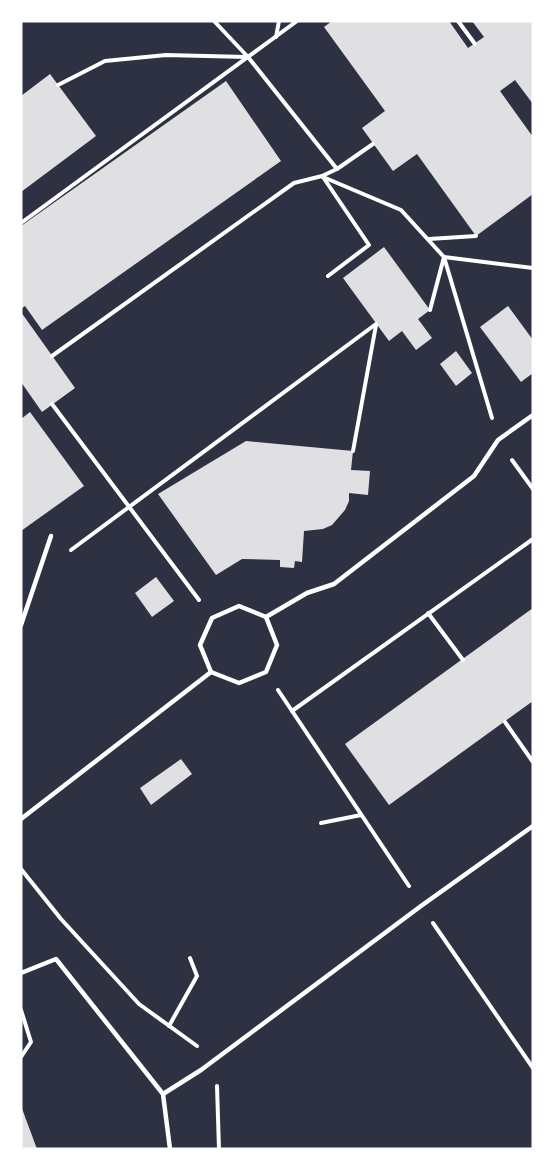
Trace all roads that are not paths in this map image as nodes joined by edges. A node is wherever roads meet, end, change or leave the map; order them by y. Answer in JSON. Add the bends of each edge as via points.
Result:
{"nodes":[{"id":1,"x":533,"y":415,"type":"edge"},
{"id":2,"x":51,"y":536,"type":"dead end"},
{"id":3,"x":266,"y":617,"type":"junction"},
{"id":4,"x":21,"y":625,"type":"edge"},
{"id":5,"x":211,"y":672,"type":"junction"},
{"id":6,"x":21,"y":819,"type":"edge"},
{"id":7,"x":533,"y":826,"type":"edge"},
{"id":8,"x":21,"y":973,"type":"edge"},
{"id":9,"x":162,"y":1094,"type":"junction"},
{"id":10,"x":170,"y":1149,"type":"edge"}],
"edges":[{"from":1,"to":3,"type":"lane","via":[[498,440],[474,476],[334,584]]},
{"from":2,"to":4,"type":"lane"},
{"from":3,"to":5,"type":"lane","via":[[239,606],[212,618],[200,645]]},
{"from":3,"to":5,"type":"lane","via":[[277,645],[266,672],[239,683]]},
{"from":5,"to":6,"type":"lane"},
{"from":7,"to":9,"type":"lane","via":[[216,1059]]},
{"from":8,"to":9,"type":"lane","via":[[56,958]]},
{"from":9,"to":10,"type":"lane"}]}
